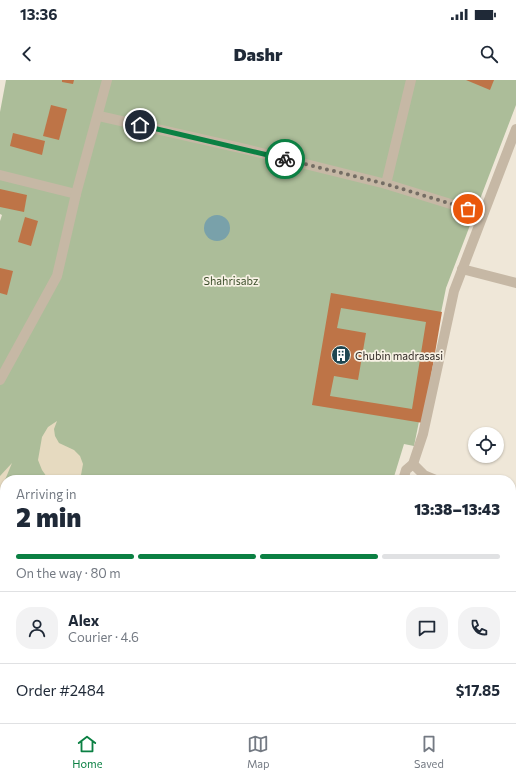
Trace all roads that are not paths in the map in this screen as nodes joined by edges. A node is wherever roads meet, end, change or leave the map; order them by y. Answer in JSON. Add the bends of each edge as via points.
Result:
{"nodes":[{"id":1,"x":107,"y":80,"type":"edge"},
{"id":2,"x":411,"y":80,"type":"edge"},
{"id":3,"x":99,"y":116,"type":"junction"},
{"id":4,"x":516,"y":129,"type":"edge"},
{"id":5,"x":0,"y":175,"type":"edge"},
{"id":6,"x":386,"y":184,"type":"junction"},
{"id":7,"x":76,"y":194,"type":"junction"},
{"id":8,"x":483,"y":214,"type":"junction"},
{"id":9,"x":462,"y":269,"type":"junction"},
{"id":10,"x":516,"y":283,"type":"edge"},
{"id":11,"x":0,"y":380,"type":"edge"},
{"id":12,"x":413,"y":464,"type":"junction"},
{"id":13,"x":404,"y":475,"type":"edge"},
{"id":14,"x":424,"y":475,"type":"edge"}],
"edges":[{"from":1,"to":3,"type":"street"},
{"from":2,"to":6,"type":"street"},
{"from":3,"to":6,"type":"street","via":[[245,148]]},
{"from":3,"to":7,"type":"street"},
{"from":4,"to":8,"type":"street"},
{"from":5,"to":7,"type":"street"},
{"from":6,"to":8,"type":"street"},
{"from":7,"to":11,"type":"street","via":[[57,276]]},
{"from":8,"to":9,"type":"street"},
{"from":9,"to":10,"type":"street"},
{"from":9,"to":12,"type":"street","via":[[454,291],[423,434]]},
{"from":12,"to":13,"type":"street"},
{"from":12,"to":14,"type":"street"}]}
